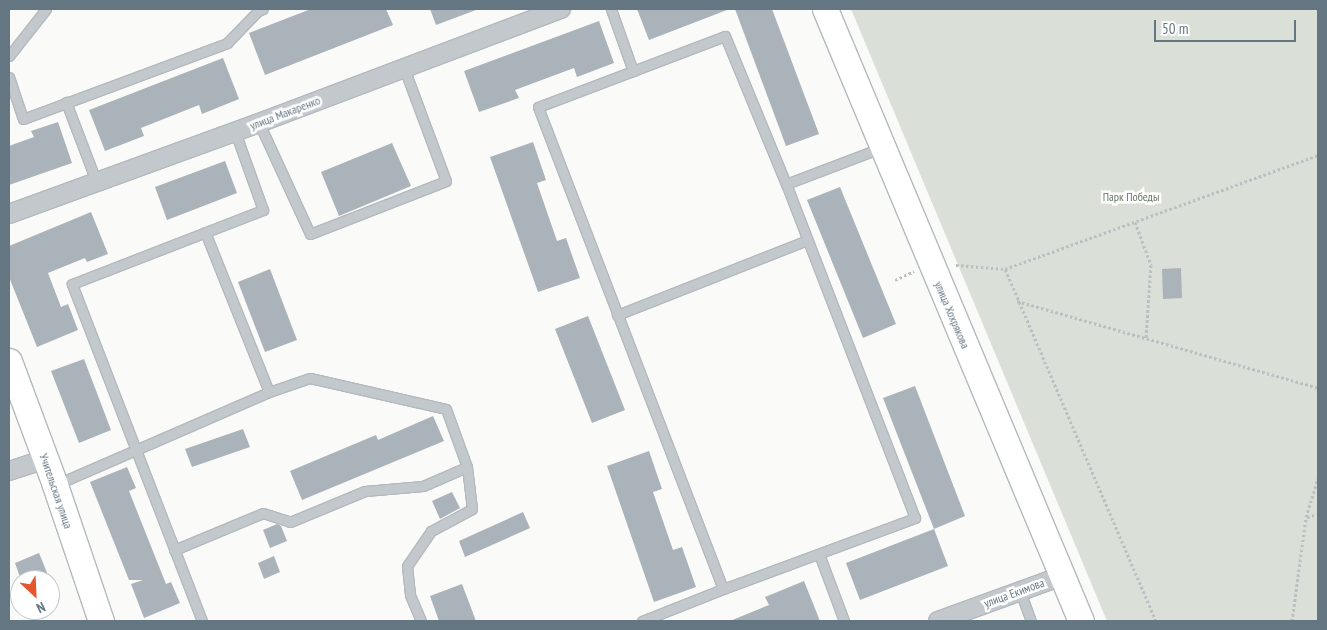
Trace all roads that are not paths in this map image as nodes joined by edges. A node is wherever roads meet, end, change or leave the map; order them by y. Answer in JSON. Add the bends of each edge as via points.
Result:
{"nodes":[{"id":1,"x":46,"y":9,"type":"edge"},
{"id":2,"x":263,"y":9,"type":"edge"},
{"id":3,"x":561,"y":9,"type":"edge"},
{"id":4,"x":610,"y":9,"type":"edge"},
{"id":5,"x":825,"y":9,"type":"edge"},
{"id":6,"x":9,"y":56,"type":"edge"},
{"id":7,"x":404,"y":68,"type":"junction"},
{"id":8,"x":634,"y":71,"type":"junction"},
{"id":9,"x":9,"y":77,"type":"edge"},
{"id":10,"x":66,"y":102,"type":"junction"},
{"id":11,"x":259,"y":123,"type":"junction"},
{"id":12,"x":235,"y":132,"type":"junction"},
{"id":13,"x":883,"y":148,"type":"junction"},
{"id":14,"x":96,"y":181,"type":"junction"},
{"id":15,"x":786,"y":184,"type":"junction"},
{"id":16,"x":9,"y":214,"type":"edge"},
{"id":17,"x":205,"y":232,"type":"junction"},
{"id":18,"x":808,"y":240,"type":"junction"},
{"id":19,"x":617,"y":315,"type":"junction"},
{"id":20,"x":9,"y":361,"type":"edge"},
{"id":21,"x":269,"y":392,"type":"junction"},
{"id":22,"x":134,"y":450,"type":"junction"},
{"id":23,"x":45,"y":459,"type":"junction"},
{"id":24,"x":467,"y":467,"type":"junction"},
{"id":25,"x":9,"y":471,"type":"edge"},
{"id":26,"x":55,"y":485,"type":"junction"},
{"id":27,"x":174,"y":550,"type":"junction"},
{"id":28,"x":819,"y":554,"type":"junction"},
{"id":29,"x":1062,"y":576,"type":"junction"},
{"id":30,"x":723,"y":589,"type":"junction"},
{"id":31,"x":1020,"y":591,"type":"junction"},
{"id":32,"x":101,"y":621,"type":"edge"},
{"id":33,"x":202,"y":621,"type":"edge"},
{"id":34,"x":421,"y":621,"type":"edge"},
{"id":35,"x":642,"y":621,"type":"edge"},
{"id":36,"x":844,"y":621,"type":"edge"},
{"id":37,"x":938,"y":621,"type":"edge"},
{"id":38,"x":1031,"y":621,"type":"edge"},
{"id":39,"x":1081,"y":621,"type":"edge"}],
"edges":[{"from":1,"to":6,"type":"lane"},
{"from":2,"to":10,"type":"lane","via":[[227,43]]},
{"from":3,"to":7,"type":"street","name":"улица Макаренко"},
{"from":4,"to":8,"type":"lane"},
{"from":5,"to":13,"type":"street","name":"улица Хохрякова"},
{"from":7,"to":11,"type":"street","name":"улица Макаренко"},
{"from":7,"to":11,"type":"lane","via":[[446,181],[310,234]]},
{"from":8,"to":15,"type":"lane","via":[[725,36]]},
{"from":8,"to":19,"type":"lane","via":[[538,108]]},
{"from":9,"to":10,"type":"lane","via":[[23,119]]},
{"from":10,"to":14,"type":"lane"},
{"from":11,"to":12,"type":"street","name":"улица Макаренко"},
{"from":12,"to":14,"type":"street","name":"улица Макаренко"},
{"from":12,"to":17,"type":"lane","via":[[263,210]]},
{"from":13,"to":15,"type":"lane"},
{"from":13,"to":29,"type":"street","name":"улица Хохрякова"},
{"from":14,"to":16,"type":"street","name":"улица Макаренко"},
{"from":15,"to":18,"type":"lane"},
{"from":17,"to":21,"type":"lane"},
{"from":17,"to":22,"type":"lane","via":[[72,284]]},
{"from":18,"to":19,"type":"lane"},
{"from":18,"to":28,"type":"lane","via":[[915,518]]},
{"from":19,"to":30,"type":"lane"},
{"from":20,"to":23,"type":"street","name":"Учительская улица"},
{"from":21,"to":22,"type":"lane"},
{"from":21,"to":24,"type":"lane","via":[[310,378],[446,409]]},
{"from":22,"to":26,"type":"lane"},
{"from":22,"to":27,"type":"lane"},
{"from":23,"to":25,"type":"street"},
{"from":23,"to":26,"type":"street","name":"Учительская улица"},
{"from":24,"to":27,"type":"lane","via":[[423,486],[365,491],[290,522],[263,513]]},
{"from":24,"to":34,"type":"lane","via":[[472,509],[431,531],[407,566],[410,595]]},
{"from":26,"to":32,"type":"street","name":"Учительская улица"},
{"from":27,"to":33,"type":"lane"},
{"from":28,"to":30,"type":"lane"},
{"from":28,"to":36,"type":"lane"},
{"from":29,"to":31,"type":"street","name":"улица Екимова"},
{"from":29,"to":39,"type":"street","name":"улица Хохрякова"},
{"from":30,"to":35,"type":"lane"},
{"from":31,"to":37,"type":"street","name":"улица Екимова"},
{"from":31,"to":38,"type":"lane"}]}
